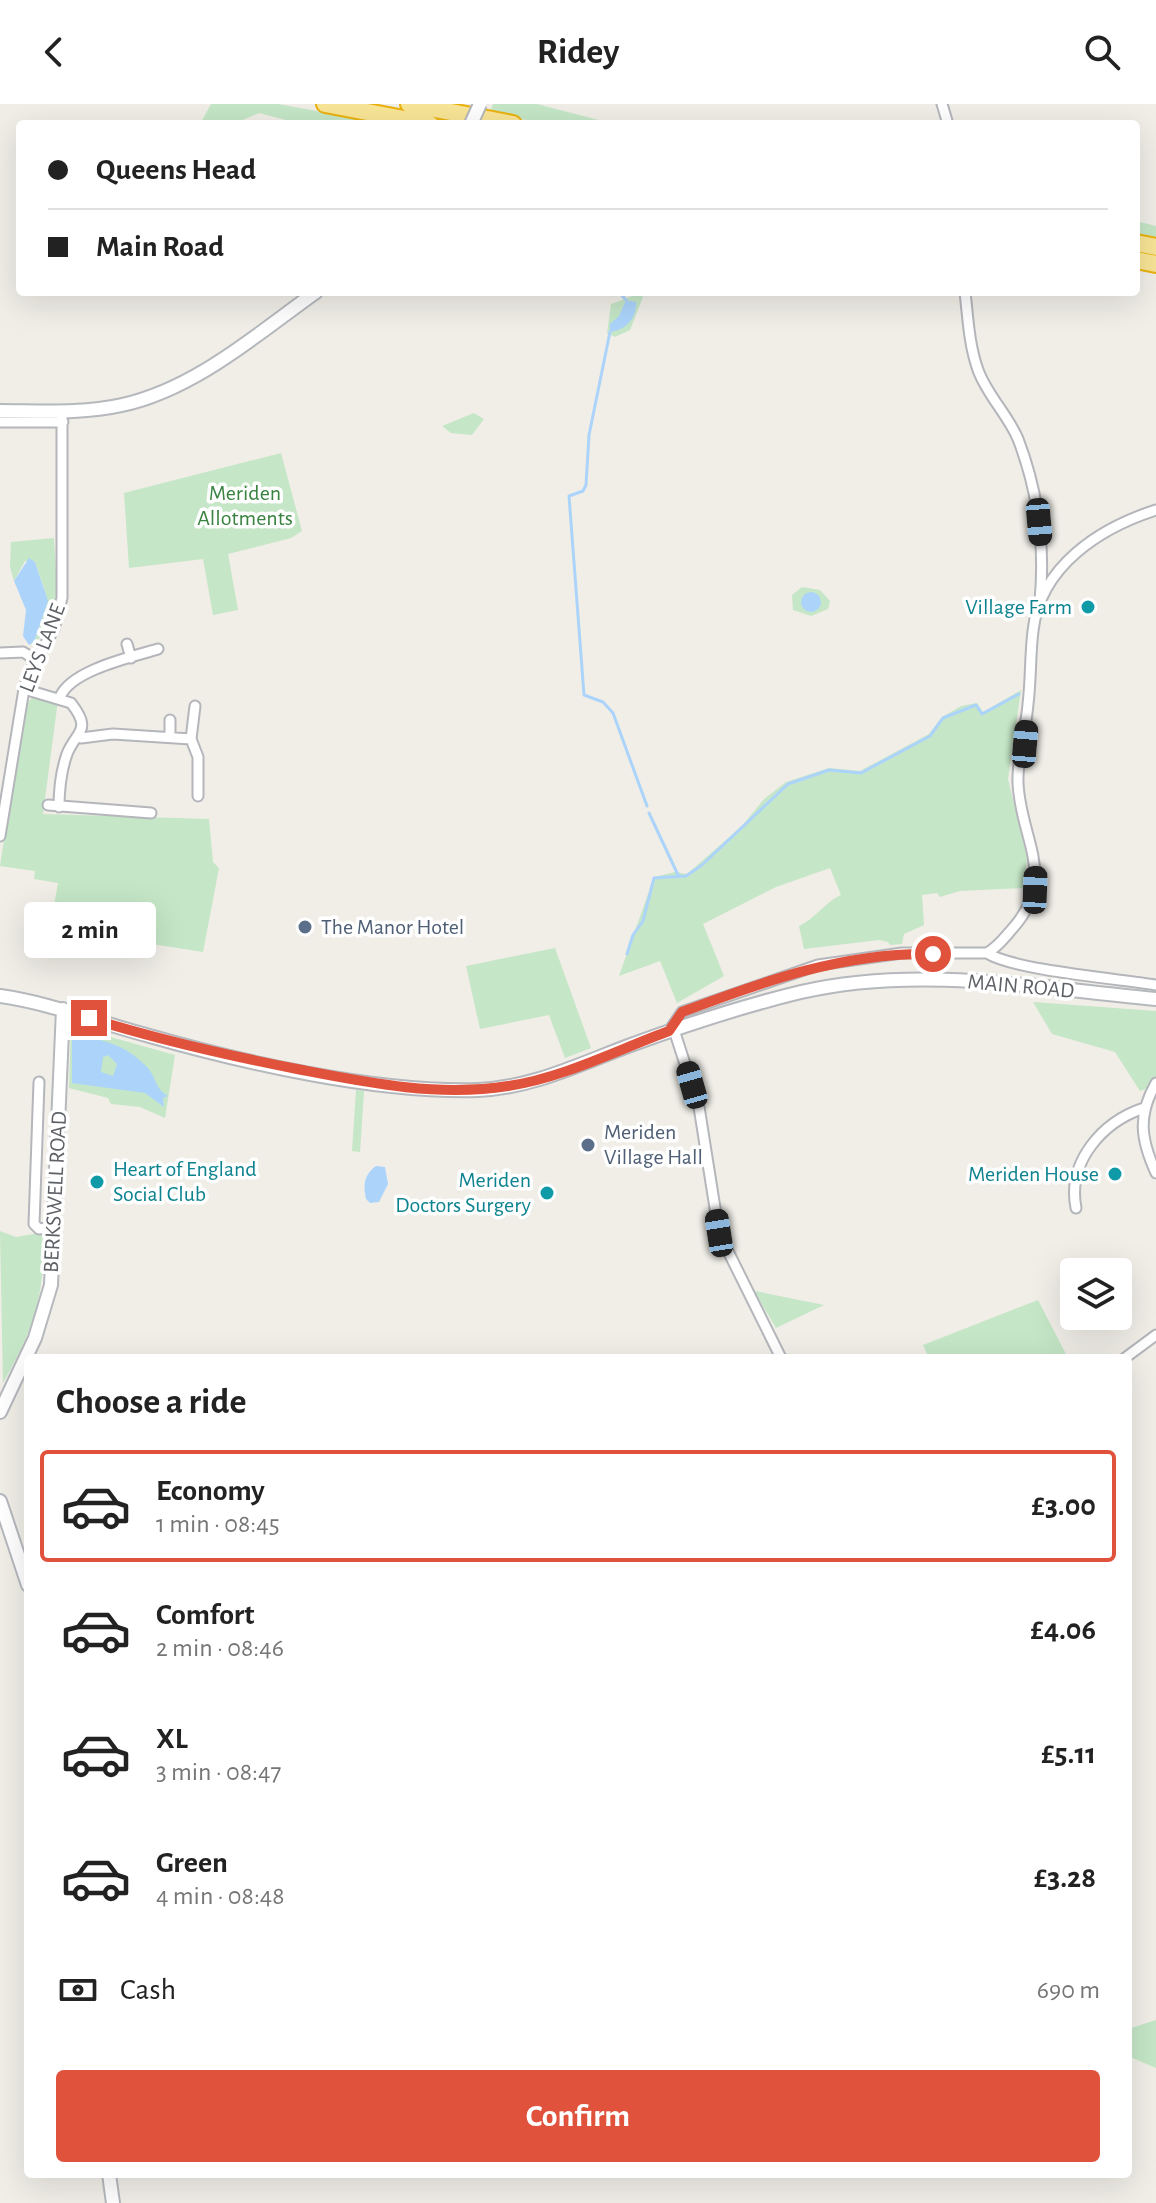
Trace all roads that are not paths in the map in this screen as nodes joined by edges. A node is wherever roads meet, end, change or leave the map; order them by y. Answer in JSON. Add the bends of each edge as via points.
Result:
{"nodes":[{"id":1,"x":325,"y":104,"type":"edge"},
{"id":2,"x":409,"y":104,"type":"edge"},
{"id":3,"x":409,"y":120,"type":"edge"},
{"id":4,"x":492,"y":120,"type":"edge"},
{"id":5,"x":310,"y":296,"type":"edge"},
{"id":6,"x":965,"y":296,"type":"edge"},
{"id":7,"x":0,"y":411,"type":"edge"},
{"id":8,"x":62,"y":417,"type":"junction"},
{"id":9,"x":0,"y":422,"type":"edge"},
{"id":10,"x":1156,"y":510,"type":"edge"},
{"id":11,"x":1043,"y":571,"type":"junction"},
{"id":12,"x":1054,"y":579,"type":"junction"},
{"id":13,"x":1039,"y":605,"type":"junction"},
{"id":14,"x":127,"y":644,"type":"dead end"},
{"id":15,"x":158,"y":649,"type":"dead end"},
{"id":16,"x":0,"y":653,"type":"edge"},
{"id":17,"x":131,"y":658,"type":"junction"},
{"id":18,"x":36,"y":660,"type":"junction"},
{"id":19,"x":24,"y":689,"type":"junction"},
{"id":20,"x":60,"y":697,"type":"junction"},
{"id":21,"x":195,"y":706,"type":"dead end"},
{"id":22,"x":170,"y":720,"type":"dead end"},
{"id":23,"x":170,"y":737,"type":"junction"},
{"id":24,"x":81,"y":738,"type":"junction"},
{"id":25,"x":191,"y":739,"type":"junction"},
{"id":26,"x":198,"y":796,"type":"dead end"},
{"id":27,"x":2,"y":809,"type":"edge"},
{"id":28,"x":151,"y":813,"type":"dead end"},
{"id":29,"x":0,"y":836,"type":"edge"},
{"id":30,"x":987,"y":953,"type":"junction"},
{"id":31,"x":1156,"y":985,"type":"edge"},
{"id":32,"x":0,"y":996,"type":"edge"},
{"id":33,"x":1156,"y":999,"type":"edge"},
{"id":34,"x":63,"y":1009,"type":"junction"},
{"id":35,"x":672,"y":1030,"type":"junction"},
{"id":36,"x":39,"y":1082,"type":"dead end"},
{"id":37,"x":1156,"y":1083,"type":"edge"},
{"id":38,"x":1144,"y":1108,"type":"junction"},
{"id":39,"x":1156,"y":1173,"type":"edge"},
{"id":40,"x":1076,"y":1208,"type":"dead end"},
{"id":41,"x":54,"y":1227,"type":"junction"},
{"id":42,"x":1156,"y":1335,"type":"edge"},
{"id":43,"x":27,"y":1354,"type":"edge"},
{"id":44,"x":779,"y":1354,"type":"edge"},
{"id":45,"x":1130,"y":1354,"type":"edge"},
{"id":46,"x":24,"y":1361,"type":"edge"},
{"id":47,"x":0,"y":1412,"type":"edge"},
{"id":48,"x":0,"y":1501,"type":"edge"},
{"id":49,"x":24,"y":1573,"type":"edge"},
{"id":50,"x":110,"y":2178,"type":"edge"},
{"id":51,"x":113,"y":2203,"type":"edge"}],
"edges":[{"from":1,"to":3,"type":"highway"},
{"from":2,"to":4,"type":"highway"},
{"from":5,"to":8,"type":"main road","via":[[173,387],[123,405]]},
{"from":6,"to":11,"type":"street","via":[[979,372],[1016,435],[1028,468]]},
{"from":7,"to":8,"type":"main road"},
{"from":8,"to":9,"type":"street"},
{"from":8,"to":18,"type":"street","name":"LEYS LANE","via":[[62,598],[54,629]]},
{"from":10,"to":12,"type":"street","via":[[1124,520],[1085,542]]},
{"from":11,"to":12,"type":"street"},
{"from":11,"to":13,"type":"street"},
{"from":12,"to":13,"type":"street"},
{"from":13,"to":30,"type":"street","via":[[1018,780],[1031,837],[1035,890],[1017,923]]},
{"from":14,"to":17,"type":"street"},
{"from":15,"to":17,"type":"street"},
{"from":16,"to":18,"type":"street","via":[[23,652]]},
{"from":17,"to":20,"type":"street","via":[[80,677]]},
{"from":18,"to":19,"type":"street","name":"LEYS LANE"},
{"from":19,"to":20,"type":"street"},
{"from":19,"to":27,"type":"street","name":"LEYS LANE"},
{"from":20,"to":24,"type":"street","via":[[79,713]]},
{"from":21,"to":25,"type":"street"},
{"from":22,"to":23,"type":"street"},
{"from":23,"to":24,"type":"street"},
{"from":23,"to":25,"type":"street"},
{"from":24,"to":28,"type":"street","via":[[67,754],[53,806]]},
{"from":25,"to":26,"type":"street","via":[[198,757]]},
{"from":27,"to":29,"type":"street","name":"LEYS LANE"},
{"from":30,"to":31,"type":"street","via":[[1021,964]]},
{"from":30,"to":35,"type":"street","via":[[902,953],[818,965],[682,1012]]},
{"from":32,"to":34,"type":"main road","name":"MAIN ROAD"},
{"from":33,"to":35,"type":"main road","name":"MAIN ROAD","via":[[960,981],[876,980],[800,992]]},
{"from":34,"to":35,"type":"main road","name":"MAIN ROAD","via":[[214,1052],[349,1080],[451,1090],[534,1081]]},
{"from":34,"to":41,"type":"main road","name":"BERKSWELL ROAD"},
{"from":35,"to":44,"type":"street","via":[[699,1107],[719,1233]]},
{"from":36,"to":41,"type":"street","via":[[34,1224],[39,1229]]},
{"from":37,"to":38,"type":"street"},
{"from":38,"to":39,"type":"street","via":[[1144,1144]]},
{"from":38,"to":40,"type":"street","via":[[1112,1124],[1083,1155]]},
{"from":41,"to":43,"type":"main road","name":"BERKSWELL ROAD","via":[[48,1300]]},
{"from":42,"to":45,"type":"street"},
{"from":46,"to":47,"type":"main road","name":"BERKSWELL ROAD"},
{"from":48,"to":49,"type":"main road"},
{"from":50,"to":51,"type":"main road"}]}
